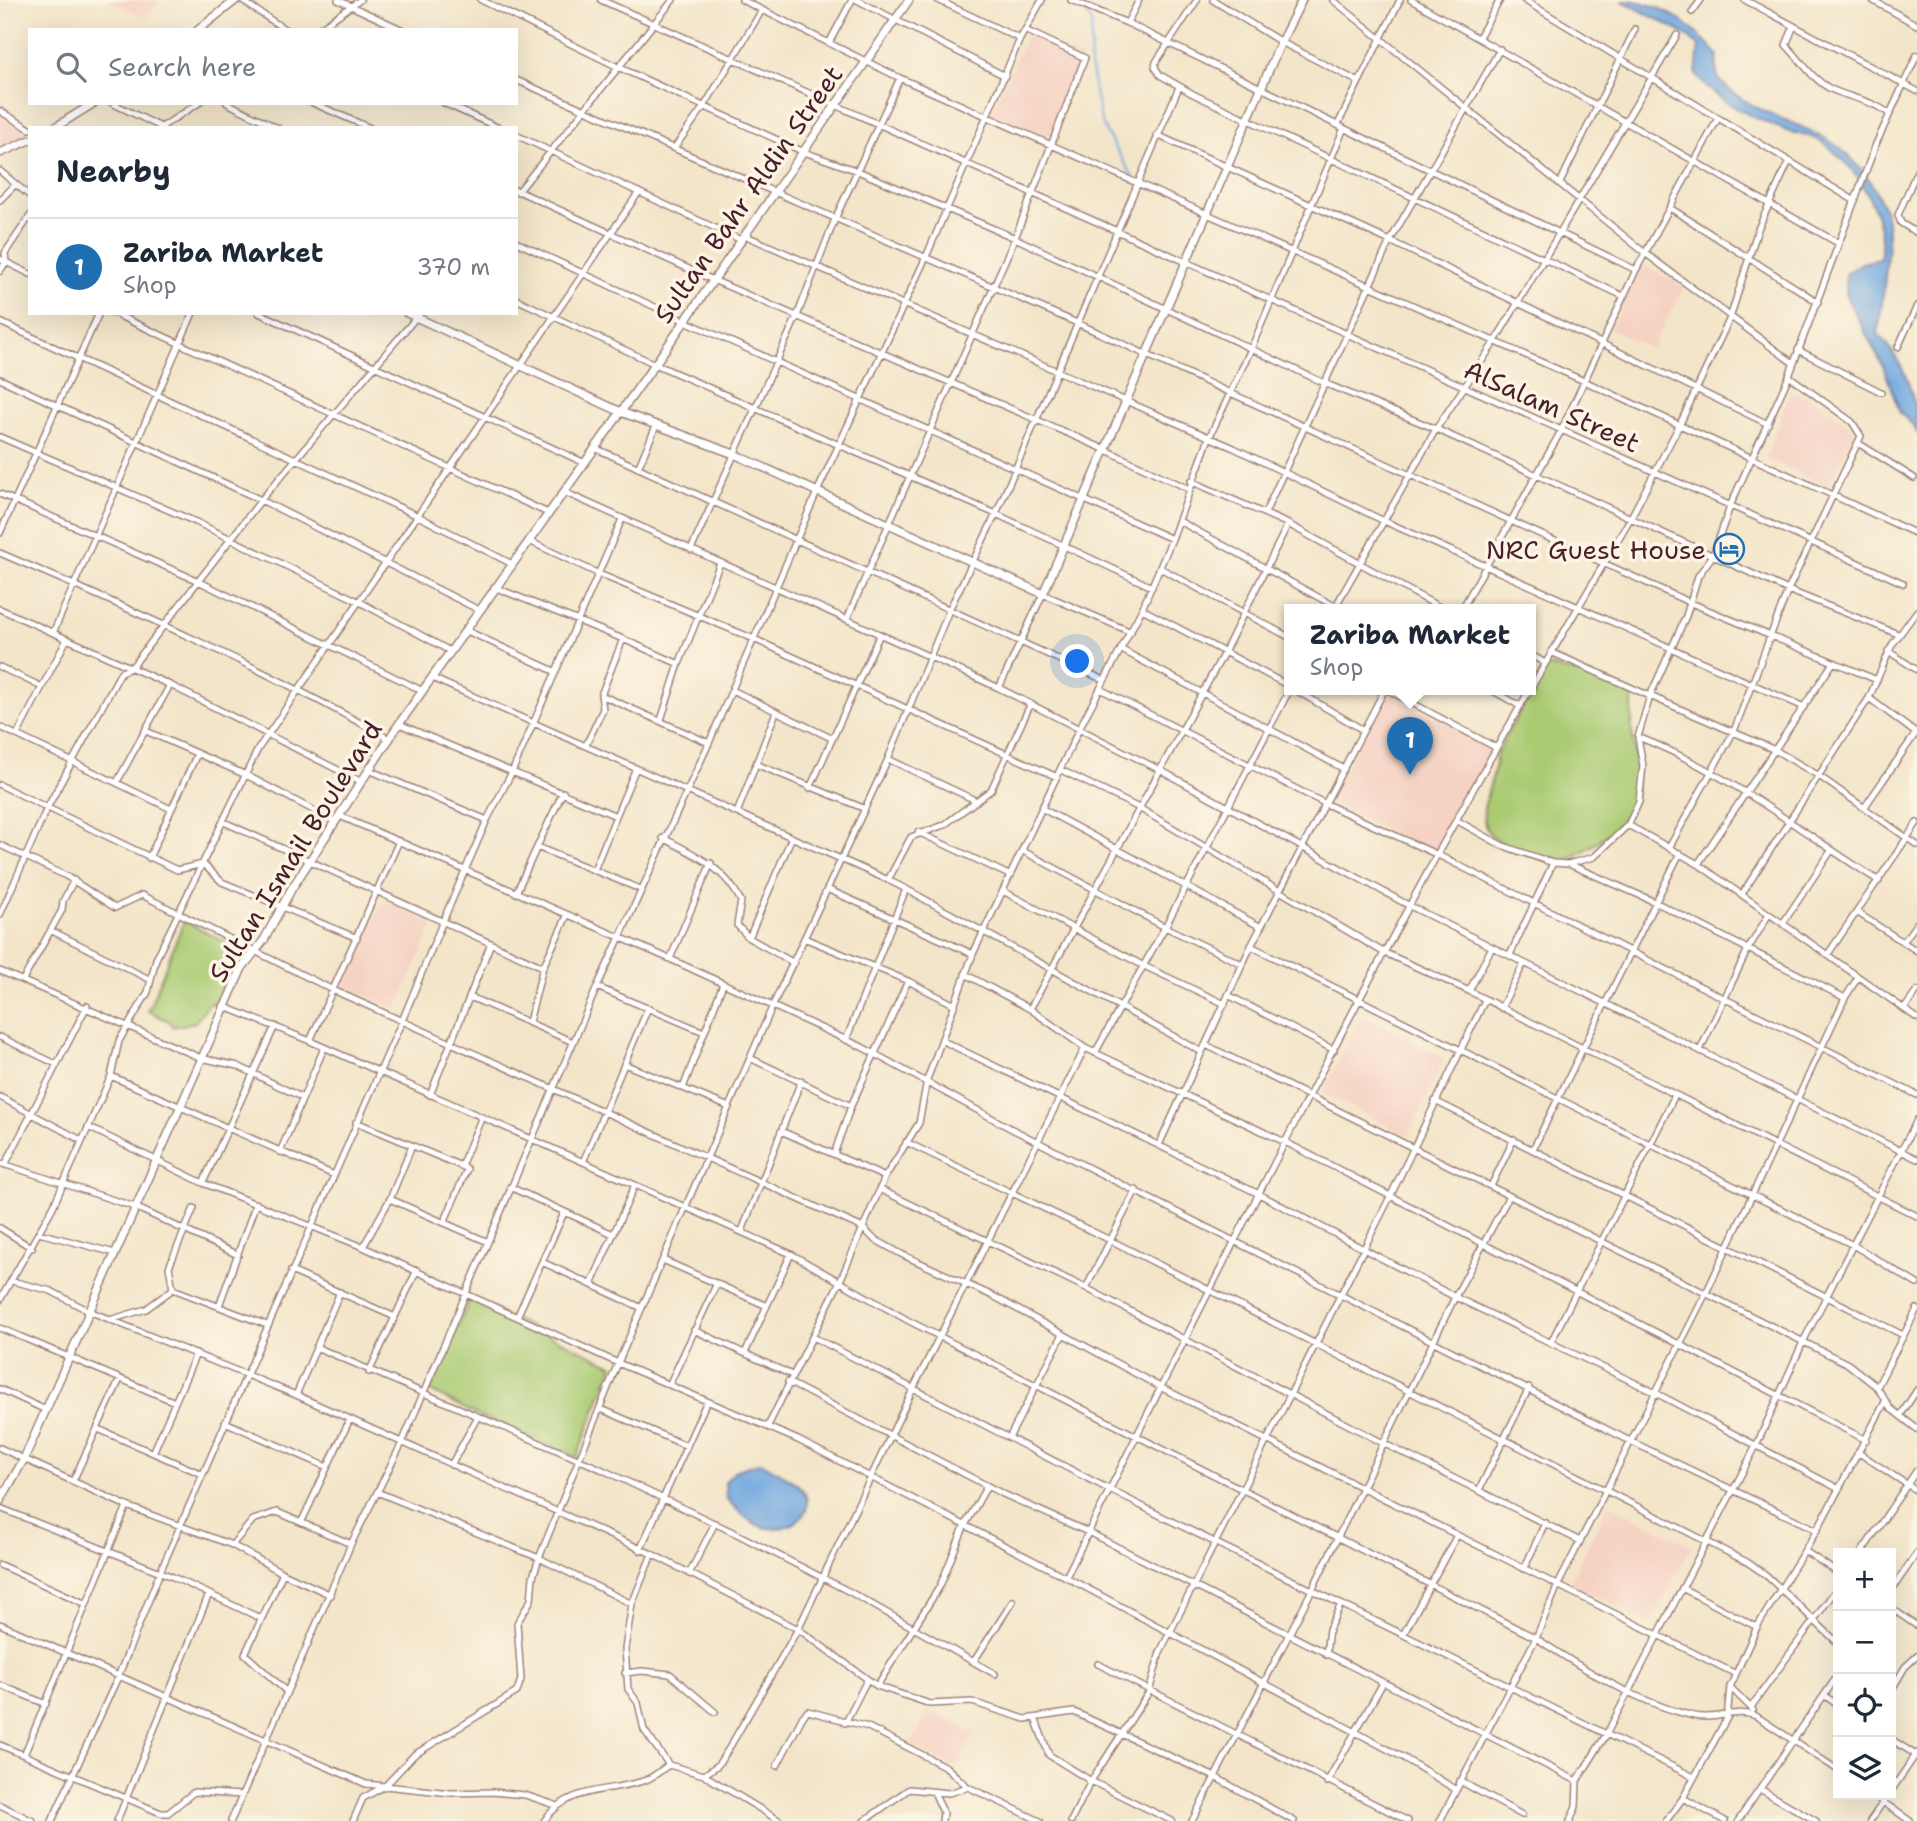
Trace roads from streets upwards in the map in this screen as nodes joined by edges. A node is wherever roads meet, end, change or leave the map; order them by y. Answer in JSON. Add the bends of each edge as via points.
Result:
{"nodes":[{"id":1,"x":239,"y":0,"type":"edge"},
{"id":2,"x":338,"y":0,"type":"edge"},
{"id":3,"x":360,"y":0,"type":"edge"},
{"id":4,"x":481,"y":0,"type":"edge"},
{"id":5,"x":601,"y":0,"type":"edge"},
{"id":6,"x":673,"y":0,"type":"edge"},
{"id":7,"x":742,"y":0,"type":"edge"},
{"id":8,"x":854,"y":0,"type":"edge"},
{"id":9,"x":909,"y":0,"type":"edge"},
{"id":10,"x":938,"y":0,"type":"edge"},
{"id":11,"x":1042,"y":0,"type":"edge"},
{"id":12,"x":1071,"y":0,"type":"edge"},
{"id":13,"x":1139,"y":0,"type":"edge"},
{"id":14,"x":1197,"y":0,"type":"edge"},
{"id":15,"x":1213,"y":0,"type":"edge"},
{"id":16,"x":1302,"y":0,"type":"edge"},
{"id":17,"x":1334,"y":0,"type":"edge"},
{"id":18,"x":1400,"y":0,"type":"edge"},
{"id":19,"x":1411,"y":0,"type":"edge"},
{"id":20,"x":1500,"y":0,"type":"edge"},
{"id":21,"x":1524,"y":0,"type":"edge"},
{"id":22,"x":1701,"y":0,"type":"edge"},
{"id":23,"x":1745,"y":0,"type":"edge"},
{"id":24,"x":1872,"y":0,"type":"edge"},
{"id":25,"x":351,"y":6,"type":"junction"},
{"id":26,"x":762,"y":10,"type":"junction"},
{"id":27,"x":1692,"y":12,"type":"dead end"},
{"id":28,"x":895,"y":19,"type":"junction"},
{"id":29,"x":654,"y":23,"type":"junction"},
{"id":30,"x":1127,"y":23,"type":"junction"},
{"id":31,"x":1917,"y":25,"type":"edge"},
{"id":32,"x":1794,"y":26,"type":"junction"},
{"id":33,"x":201,"y":28,"type":"edge"},
{"id":34,"x":283,"y":28,"type":"edge"},
{"id":35,"x":320,"y":28,"type":"edge"},
{"id":36,"x":399,"y":28,"type":"edge"},
{"id":37,"x":1635,"y":29,"type":"dead end"},
{"id":38,"x":1025,"y":30,"type":"junction"},
{"id":39,"x":1677,"y":35,"type":"dead end"},
{"id":40,"x":1479,"y":37,"type":"junction"},
{"id":41,"x":1020,"y":39,"type":"junction"},
{"id":42,"x":1381,"y":39,"type":"junction"},
{"id":43,"x":1281,"y":42,"type":"junction"},
{"id":44,"x":829,"y":43,"type":"junction"},
{"id":45,"x":1168,"y":44,"type":"junction"},
{"id":46,"x":1500,"y":48,"type":"junction"},
{"id":47,"x":1917,"y":55,"type":"edge"},
{"id":48,"x":733,"y":58,"type":"junction"},
{"id":49,"x":1623,"y":58,"type":"junction"},
{"id":50,"x":866,"y":62,"type":"junction"},
{"id":51,"x":618,"y":67,"type":"junction"},
{"id":52,"x":1005,"y":76,"type":"junction"},
{"id":53,"x":1653,"y":76,"type":"junction"},
{"id":54,"x":900,"y":78,"type":"junction"},
{"id":55,"x":518,"y":81,"type":"edge"},
{"id":56,"x":1359,"y":82,"type":"junction"},
{"id":57,"x":1905,"y":84,"type":"junction"},
{"id":58,"x":1179,"y":87,"type":"junction"},
{"id":59,"x":1263,"y":88,"type":"junction"},
{"id":60,"x":1917,"y":91,"type":"edge"},
{"id":61,"x":705,"y":104,"type":"junction"},
{"id":62,"x":91,"y":105,"type":"edge"},
{"id":63,"x":116,"y":105,"type":"edge"},
{"id":64,"x":196,"y":105,"type":"edge"},
{"id":65,"x":231,"y":105,"type":"edge"},
{"id":66,"x":318,"y":105,"type":"edge"},
{"id":67,"x":448,"y":105,"type":"edge"},
{"id":68,"x":836,"y":106,"type":"junction"},
{"id":69,"x":1599,"y":106,"type":"junction"},
{"id":70,"x":1465,"y":107,"type":"junction"},
{"id":71,"x":0,"y":111,"type":"edge"},
{"id":72,"x":586,"y":111,"type":"junction"},
{"id":73,"x":1890,"y":114,"type":"junction"},
{"id":74,"x":987,"y":117,"type":"junction"},
{"id":75,"x":1249,"y":120,"type":"junction"},
{"id":76,"x":1717,"y":120,"type":"junction"},
{"id":77,"x":1625,"y":121,"type":"junction"},
{"id":78,"x":878,"y":125,"type":"junction"},
{"id":79,"x":57,"y":126,"type":"edge"},
{"id":80,"x":159,"y":126,"type":"edge"},
{"id":81,"x":163,"y":126,"type":"edge"},
{"id":82,"x":274,"y":126,"type":"edge"},
{"id":83,"x":365,"y":126,"type":"edge"},
{"id":84,"x":495,"y":126,"type":"edge"},
{"id":85,"x":1341,"y":126,"type":"junction"},
{"id":86,"x":28,"y":128,"type":"edge"},
{"id":87,"x":1157,"y":135,"type":"junction"},
{"id":88,"x":518,"y":136,"type":"edge"},
{"id":89,"x":28,"y":141,"type":"edge"},
{"id":90,"x":1052,"y":144,"type":"junction"},
{"id":91,"x":675,"y":147,"type":"junction"},
{"id":92,"x":550,"y":150,"type":"junction"},
{"id":93,"x":804,"y":152,"type":"junction"},
{"id":94,"x":0,"y":153,"type":"edge"},
{"id":95,"x":1331,"y":158,"type":"junction"},
{"id":96,"x":1695,"y":160,"type":"junction"},
{"id":97,"x":1789,"y":161,"type":"junction"},
{"id":98,"x":965,"y":164,"type":"junction"},
{"id":99,"x":1227,"y":166,"type":"junction"},
{"id":100,"x":1430,"y":170,"type":"junction"},
{"id":101,"x":0,"y":171,"type":"edge"},
{"id":102,"x":858,"y":171,"type":"junction"},
{"id":103,"x":1917,"y":171,"type":"edge"},
{"id":104,"x":1136,"y":182,"type":"junction"},
{"id":105,"x":1560,"y":183,"type":"junction"},
{"id":106,"x":15,"y":185,"type":"junction"},
{"id":107,"x":518,"y":191,"type":"edge"},
{"id":108,"x":518,"y":192,"type":"edge"},
{"id":109,"x":639,"y":192,"type":"junction"},
{"id":110,"x":772,"y":192,"type":"junction"},
{"id":111,"x":1032,"y":194,"type":"junction"},
{"id":112,"x":28,"y":195,"type":"edge"},
{"id":113,"x":1579,"y":198,"type":"junction"},
{"id":114,"x":1413,"y":199,"type":"junction"},
{"id":115,"x":0,"y":200,"type":"edge"},
{"id":116,"x":1855,"y":201,"type":"junction"},
{"id":117,"x":1768,"y":203,"type":"junction"},
{"id":118,"x":1311,"y":205,"type":"junction"},
{"id":119,"x":1670,"y":208,"type":"junction"},
{"id":120,"x":946,"y":209,"type":"junction"},
{"id":121,"x":1208,"y":214,"type":"junction"},
{"id":122,"x":28,"y":219,"type":"edge"},
{"id":123,"x":835,"y":219,"type":"junction"},
{"id":124,"x":1117,"y":230,"type":"junction"},
{"id":125,"x":1557,"y":233,"type":"junction"},
{"id":126,"x":1917,"y":233,"type":"edge"},
{"id":127,"x":612,"y":234,"type":"junction"},
{"id":128,"x":743,"y":238,"type":"junction"},
{"id":129,"x":1015,"y":238,"type":"junction"},
{"id":130,"x":1390,"y":241,"type":"junction"},
{"id":131,"x":518,"y":243,"type":"edge"},
{"id":132,"x":1838,"y":243,"type":"junction"},
{"id":133,"x":1292,"y":251,"type":"junction"},
{"id":134,"x":1645,"y":253,"type":"junction"},
{"id":135,"x":926,"y":257,"type":"junction"},
{"id":136,"x":1749,"y":257,"type":"junction"},
{"id":137,"x":1543,"y":259,"type":"junction"},
{"id":138,"x":3,"y":260,"type":"edge"},
{"id":139,"x":1186,"y":262,"type":"junction"},
{"id":140,"x":816,"y":267,"type":"junction"},
{"id":141,"x":1636,"y":270,"type":"junction"},
{"id":142,"x":0,"y":271,"type":"edge"},
{"id":143,"x":28,"y":273,"type":"edge"},
{"id":144,"x":584,"y":274,"type":"junction"},
{"id":145,"x":1097,"y":277,"type":"junction"},
{"id":146,"x":713,"y":280,"type":"junction"},
{"id":147,"x":1369,"y":285,"type":"junction"},
{"id":148,"x":993,"y":287,"type":"junction"},
{"id":149,"x":1623,"y":296,"type":"junction"},
{"id":150,"x":518,"y":300,"type":"edge"},
{"id":151,"x":1272,"y":300,"type":"junction"},
{"id":152,"x":1818,"y":302,"type":"junction"},
{"id":153,"x":1518,"y":303,"type":"junction"},
{"id":154,"x":903,"y":304,"type":"junction"},
{"id":155,"x":1917,"y":306,"type":"edge"},
{"id":156,"x":1166,"y":309,"type":"junction"},
{"id":157,"x":98,"y":315,"type":"edge"},
{"id":158,"x":117,"y":315,"type":"edge"},
{"id":159,"x":192,"y":315,"type":"edge"},
{"id":160,"x":263,"y":315,"type":"edge"},
{"id":161,"x":418,"y":315,"type":"edge"},
{"id":162,"x":554,"y":316,"type":"junction"},
{"id":163,"x":797,"y":316,"type":"junction"},
{"id":164,"x":1730,"y":318,"type":"junction"},
{"id":165,"x":1914,"y":319,"type":"edge"},
{"id":166,"x":685,"y":321,"type":"junction"},
{"id":167,"x":0,"y":323,"type":"edge"},
{"id":168,"x":1077,"y":323,"type":"junction"},
{"id":169,"x":1347,"y":333,"type":"junction"},
{"id":170,"x":972,"y":334,"type":"junction"},
{"id":171,"x":1494,"y":343,"type":"junction"},
{"id":172,"x":1600,"y":343,"type":"junction"},
{"id":173,"x":180,"y":345,"type":"junction"},
{"id":174,"x":1898,"y":347,"type":"dead end"},
{"id":175,"x":1251,"y":349,"type":"junction"},
{"id":176,"x":1798,"y":350,"type":"junction"},
{"id":177,"x":883,"y":353,"type":"junction"},
{"id":178,"x":1146,"y":355,"type":"junction"},
{"id":179,"x":79,"y":360,"type":"junction"},
{"id":180,"x":777,"y":361,"type":"junction"},
{"id":181,"x":1793,"y":363,"type":"junction"},
{"id":182,"x":655,"y":365,"type":"junction"},
{"id":183,"x":519,"y":366,"type":"junction"},
{"id":184,"x":375,"y":368,"type":"junction"},
{"id":185,"x":1057,"y":370,"type":"junction"},
{"id":186,"x":1789,"y":376,"type":"junction"},
{"id":187,"x":0,"y":379,"type":"edge"},
{"id":188,"x":1584,"y":380,"type":"junction"},
{"id":189,"x":952,"y":383,"type":"junction"},
{"id":190,"x":1324,"y":383,"type":"junction"},
{"id":191,"x":1466,"y":388,"type":"junction"},
{"id":192,"x":1697,"y":388,"type":"junction"},
{"id":193,"x":1881,"y":392,"type":"dead end"},
{"id":194,"x":158,"y":394,"type":"junction"},
{"id":195,"x":1230,"y":394,"type":"junction"},
{"id":196,"x":862,"y":399,"type":"junction"},
{"id":197,"x":1125,"y":402,"type":"junction"},
{"id":198,"x":57,"y":404,"type":"junction"},
{"id":199,"x":754,"y":408,"type":"junction"},
{"id":200,"x":621,"y":412,"type":"junction"},
{"id":201,"x":335,"y":414,"type":"junction"},
{"id":202,"x":485,"y":416,"type":"junction"},
{"id":203,"x":1035,"y":420,"type":"junction"},
{"id":204,"x":1680,"y":424,"type":"junction"},
{"id":205,"x":1768,"y":424,"type":"junction"},
{"id":206,"x":656,"y":426,"type":"junction"},
{"id":207,"x":931,"y":429,"type":"junction"},
{"id":208,"x":1306,"y":429,"type":"junction"},
{"id":209,"x":1436,"y":429,"type":"junction"},
{"id":210,"x":1561,"y":431,"type":"junction"},
{"id":211,"x":0,"y":437,"type":"edge"},
{"id":212,"x":1209,"y":438,"type":"junction"},
{"id":213,"x":137,"y":443,"type":"junction"},
{"id":214,"x":1858,"y":443,"type":"junction"},
{"id":215,"x":839,"y":446,"type":"junction"},
{"id":216,"x":595,"y":448,"type":"junction"},
{"id":217,"x":1104,"y":449,"type":"junction"},
{"id":218,"x":35,"y":453,"type":"junction"},
{"id":219,"x":734,"y":454,"type":"junction"},
{"id":220,"x":1753,"y":456,"type":"junction"},
{"id":221,"x":295,"y":460,"type":"junction"},
{"id":222,"x":584,"y":463,"type":"junction"},
{"id":223,"x":449,"y":467,"type":"junction"},
{"id":224,"x":1016,"y":467,"type":"junction"},
{"id":225,"x":638,"y":468,"type":"junction"},
{"id":226,"x":1285,"y":473,"type":"junction"},
{"id":227,"x":1655,"y":473,"type":"junction"},
{"id":228,"x":1410,"y":474,"type":"junction"},
{"id":229,"x":1537,"y":474,"type":"junction"},
{"id":230,"x":908,"y":476,"type":"junction"},
{"id":231,"x":1914,"y":478,"type":"dead end"},
{"id":232,"x":1191,"y":481,"type":"junction"},
{"id":233,"x":118,"y":489,"type":"junction"},
{"id":234,"x":1189,"y":489,"type":"junction"},
{"id":235,"x":564,"y":492,"type":"junction"},
{"id":236,"x":817,"y":492,"type":"junction"},
{"id":237,"x":1833,"y":493,"type":"junction"},
{"id":238,"x":0,"y":494,"type":"edge"},
{"id":239,"x":1085,"y":497,"type":"junction"},
{"id":240,"x":15,"y":500,"type":"junction"},
{"id":241,"x":261,"y":500,"type":"junction"},
{"id":242,"x":712,"y":502,"type":"junction"},
{"id":243,"x":1731,"y":504,"type":"junction"},
{"id":244,"x":548,"y":513,"type":"junction"},
{"id":245,"x":1265,"y":513,"type":"junction"},
{"id":246,"x":996,"y":514,"type":"junction"},
{"id":247,"x":416,"y":515,"type":"junction"},
{"id":248,"x":622,"y":519,"type":"junction"},
{"id":249,"x":1630,"y":519,"type":"junction"},
{"id":250,"x":1179,"y":521,"type":"junction"},
{"id":251,"x":1384,"y":521,"type":"junction"},
{"id":252,"x":1512,"y":522,"type":"junction"},
{"id":253,"x":887,"y":523,"type":"junction"},
{"id":254,"x":1288,"y":524,"type":"junction"},
{"id":255,"x":0,"y":533,"type":"edge"},
{"id":256,"x":1917,"y":534,"type":"edge"},
{"id":257,"x":95,"y":537,"type":"junction"},
{"id":258,"x":230,"y":539,"type":"junction"},
{"id":259,"x":1172,"y":539,"type":"junction"},
{"id":260,"x":1810,"y":540,"type":"junction"},
{"id":261,"x":529,"y":541,"type":"junction"},
{"id":262,"x":795,"y":542,"type":"junction"},
{"id":263,"x":1065,"y":545,"type":"junction"},
{"id":264,"x":691,"y":550,"type":"junction"},
{"id":265,"x":0,"y":553,"type":"edge"},
{"id":266,"x":1713,"y":555,"type":"junction"},
{"id":267,"x":383,"y":562,"type":"junction"},
{"id":268,"x":720,"y":563,"type":"junction"},
{"id":269,"x":972,"y":563,"type":"junction"},
{"id":270,"x":1359,"y":563,"type":"junction"},
{"id":271,"x":512,"y":564,"type":"junction"},
{"id":272,"x":1604,"y":564,"type":"junction"},
{"id":273,"x":1487,"y":566,"type":"junction"},
{"id":274,"x":1160,"y":568,"type":"junction"},
{"id":275,"x":1266,"y":570,"type":"junction"},
{"id":276,"x":867,"y":572,"type":"junction"},
{"id":277,"x":599,"y":574,"type":"junction"},
{"id":278,"x":196,"y":580,"type":"junction"},
{"id":279,"x":1903,"y":583,"type":"dead end"},
{"id":280,"x":74,"y":585,"type":"junction"},
{"id":281,"x":494,"y":587,"type":"junction"},
{"id":282,"x":1152,"y":587,"type":"junction"},
{"id":283,"x":777,"y":589,"type":"junction"},
{"id":284,"x":1788,"y":590,"type":"junction"},
{"id":285,"x":1043,"y":594,"type":"junction"},
{"id":286,"x":358,"y":601,"type":"junction"},
{"id":287,"x":1429,"y":602,"type":"joint"},
{"id":288,"x":1691,"y":603,"type":"junction"},
{"id":289,"x":1329,"y":604,"type":"edge"},
{"id":290,"x":1338,"y":604,"type":"edge"},
{"id":291,"x":1433,"y":604,"type":"edge"},
{"id":292,"x":1465,"y":604,"type":"edge"},
{"id":293,"x":1579,"y":607,"type":"junction"},
{"id":294,"x":950,"y":608,"type":"junction"},
{"id":295,"x":0,"y":609,"type":"edge"},
{"id":296,"x":1142,"y":609,"type":"junction"},
{"id":297,"x":479,"y":610,"type":"junction"},
{"id":298,"x":1917,"y":611,"type":"edge"},
{"id":299,"x":1244,"y":613,"type":"junction"},
{"id":300,"x":698,"y":615,"type":"junction"},
{"id":301,"x":577,"y":618,"type":"junction"},
{"id":302,"x":847,"y":619,"type":"junction"},
{"id":303,"x":165,"y":624,"type":"junction"},
{"id":304,"x":465,"y":630,"type":"junction"},
{"id":305,"x":52,"y":632,"type":"junction"},
{"id":306,"x":1131,"y":632,"type":"junction"},
{"id":307,"x":880,"y":634,"type":"junction"},
{"id":308,"x":1898,"y":634,"type":"junction"},
{"id":309,"x":1284,"y":635,"type":"edge"},
{"id":310,"x":1770,"y":635,"type":"junction"},
{"id":311,"x":67,"y":639,"type":"junction"},
{"id":312,"x":624,"y":639,"type":"junction"},
{"id":313,"x":754,"y":639,"type":"junction"},
{"id":314,"x":1021,"y":642,"type":"junction"},
{"id":315,"x":329,"y":645,"type":"junction"},
{"id":316,"x":1122,"y":650,"type":"junction"},
{"id":317,"x":1672,"y":650,"type":"junction"},
{"id":318,"x":450,"y":651,"type":"junction"},
{"id":319,"x":1225,"y":651,"type":"junction"},
{"id":320,"x":1888,"y":651,"type":"junction"},
{"id":321,"x":1551,"y":652,"type":"junction"},
{"id":322,"x":929,"y":657,"type":"junction"},
{"id":323,"x":1536,"y":658,"type":"edge"},
{"id":324,"x":1545,"y":663,"type":"junction"},
{"id":325,"x":1833,"y":663,"type":"junction"},
{"id":326,"x":679,"y":664,"type":"junction"},
{"id":327,"x":0,"y":667,"type":"edge"},
{"id":328,"x":131,"y":668,"type":"junction"},
{"id":329,"x":1917,"y":670,"type":"edge"},
{"id":330,"x":554,"y":671,"type":"junction"},
{"id":331,"x":432,"y":678,"type":"junction"},
{"id":332,"x":1536,"y":678,"type":"edge"},
{"id":333,"x":1104,"y":680,"type":"junction"},
{"id":334,"x":1877,"y":680,"type":"junction"},
{"id":335,"x":1752,"y":683,"type":"junction"},
{"id":336,"x":1284,"y":684,"type":"edge"},
{"id":337,"x":170,"y":685,"type":"junction"},
{"id":338,"x":856,"y":686,"type":"junction"},
{"id":339,"x":42,"y":687,"type":"junction"},
{"id":340,"x":999,"y":688,"type":"junction"},
{"id":341,"x":300,"y":689,"type":"junction"},
{"id":342,"x":1100,"y":689,"type":"junction"},
{"id":343,"x":732,"y":690,"type":"junction"},
{"id":344,"x":423,"y":691,"type":"junction"},
{"id":345,"x":1201,"y":692,"type":"junction"},
{"id":346,"x":601,"y":695,"type":"junction"},
{"id":347,"x":1287,"y":695,"type":"edge"},
{"id":348,"x":1303,"y":695,"type":"edge"},
{"id":349,"x":1383,"y":695,"type":"edge"},
{"id":350,"x":1397,"y":695,"type":"edge"},
{"id":351,"x":1501,"y":695,"type":"edge"},
{"id":352,"x":1526,"y":695,"type":"edge"},
{"id":353,"x":1650,"y":696,"type":"junction"},
{"id":354,"x":1868,"y":698,"type":"junction"},
{"id":355,"x":1030,"y":705,"type":"junction"},
{"id":356,"x":1520,"y":706,"type":"junction"},
{"id":357,"x":1804,"y":707,"type":"junction"},
{"id":358,"x":909,"y":709,"type":"junction"},
{"id":359,"x":776,"y":712,"type":"junction"},
{"id":360,"x":661,"y":720,"type":"junction"},
{"id":361,"x":534,"y":723,"type":"junction"},
{"id":362,"x":399,"y":724,"type":"junction"},
{"id":363,"x":0,"y":727,"type":"edge"},
{"id":364,"x":1079,"y":729,"type":"junction"},
{"id":365,"x":1270,"y":729,"type":"junction"},
{"id":366,"x":1181,"y":730,"type":"junction"},
{"id":367,"x":1363,"y":730,"type":"junction"},
{"id":368,"x":146,"y":731,"type":"junction"},
{"id":369,"x":1734,"y":732,"type":"junction"},
{"id":370,"x":268,"y":734,"type":"junction"},
{"id":371,"x":1917,"y":734,"type":"edge"},
{"id":372,"x":17,"y":735,"type":"junction"},
{"id":373,"x":1638,"y":737,"type":"junction"},
{"id":374,"x":831,"y":738,"type":"junction"},
{"id":375,"x":389,"y":740,"type":"junction"},
{"id":376,"x":709,"y":743,"type":"junction"},
{"id":377,"x":586,"y":745,"type":"junction"},
{"id":378,"x":1496,"y":747,"type":"junction"},
{"id":379,"x":1774,"y":750,"type":"junction"},
{"id":380,"x":197,"y":754,"type":"junction"},
{"id":381,"x":1007,"y":754,"type":"junction"},
{"id":382,"x":888,"y":759,"type":"junction"},
{"id":383,"x":72,"y":760,"type":"junction"},
{"id":384,"x":758,"y":765,"type":"junction"},
{"id":385,"x":1250,"y":766,"type":"junction"},
{"id":386,"x":636,"y":768,"type":"junction"},
{"id":387,"x":1343,"y":769,"type":"junction"},
{"id":388,"x":369,"y":770,"type":"junction"},
{"id":389,"x":513,"y":770,"type":"junction"},
{"id":390,"x":1061,"y":770,"type":"junction"},
{"id":391,"x":1160,"y":770,"type":"junction"},
{"id":392,"x":1713,"y":772,"type":"junction"},
{"id":393,"x":246,"y":775,"type":"junction"},
{"id":394,"x":1819,"y":776,"type":"junction"},
{"id":395,"x":1057,"y":777,"type":"junction"},
{"id":396,"x":117,"y":782,"type":"junction"},
{"id":397,"x":362,"y":782,"type":"junction"},
{"id":398,"x":0,"y":785,"type":"edge"},
{"id":399,"x":810,"y":788,"type":"junction"},
{"id":400,"x":686,"y":789,"type":"junction"},
{"id":401,"x":563,"y":792,"type":"junction"},
{"id":402,"x":1746,"y":793,"type":"junction"},
{"id":403,"x":977,"y":801,"type":"junction"},
{"id":404,"x":1326,"y":804,"type":"junction"},
{"id":405,"x":1229,"y":807,"type":"junction"},
{"id":406,"x":47,"y":808,"type":"junction"},
{"id":407,"x":863,"y":808,"type":"junction"},
{"id":408,"x":1139,"y":808,"type":"junction"},
{"id":409,"x":1864,"y":808,"type":"junction"},
{"id":410,"x":171,"y":809,"type":"junction"},
{"id":411,"x":1043,"y":809,"type":"junction"},
{"id":412,"x":737,"y":813,"type":"junction"},
{"id":413,"x":616,"y":816,"type":"junction"},
{"id":414,"x":338,"y":819,"type":"junction"},
{"id":415,"x":487,"y":820,"type":"junction"},
{"id":416,"x":1456,"y":820,"type":"junction"},
{"id":417,"x":1790,"y":820,"type":"junction"},
{"id":418,"x":224,"y":822,"type":"junction"},
{"id":419,"x":1917,"y":823,"type":"edge"},
{"id":420,"x":1628,"y":825,"type":"junction"},
{"id":421,"x":918,"y":832,"type":"junction"},
{"id":422,"x":663,"y":838,"type":"junction"},
{"id":423,"x":1906,"y":838,"type":"junction"},
{"id":424,"x":790,"y":839,"type":"junction"},
{"id":425,"x":399,"y":841,"type":"junction"},
{"id":426,"x":0,"y":845,"type":"edge"},
{"id":427,"x":1917,"y":845,"type":"edge"},
{"id":428,"x":1670,"y":846,"type":"junction"},
{"id":429,"x":537,"y":847,"type":"junction"},
{"id":430,"x":1207,"y":848,"type":"junction"},
{"id":431,"x":1302,"y":849,"type":"junction"},
{"id":432,"x":1117,"y":850,"type":"junction"},
{"id":433,"x":1831,"y":850,"type":"junction"},
{"id":434,"x":1023,"y":851,"type":"junction"},
{"id":435,"x":1680,"y":853,"type":"junction"},
{"id":436,"x":1438,"y":855,"type":"junction"},
{"id":437,"x":28,"y":858,"type":"junction"},
{"id":438,"x":149,"y":858,"type":"junction"},
{"id":439,"x":839,"y":859,"type":"junction"},
{"id":440,"x":309,"y":863,"type":"junction"},
{"id":441,"x":711,"y":863,"type":"junction"},
{"id":442,"x":1553,"y":863,"type":"junction"},
{"id":443,"x":203,"y":864,"type":"junction"},
{"id":444,"x":1568,"y":864,"type":"junction"},
{"id":445,"x":1699,"y":864,"type":"junction"},
{"id":446,"x":465,"y":870,"type":"junction"},
{"id":447,"x":594,"y":870,"type":"junction"},
{"id":448,"x":1011,"y":876,"type":"junction"},
{"id":449,"x":74,"y":880,"type":"junction"},
{"id":450,"x":888,"y":880,"type":"junction"},
{"id":451,"x":1879,"y":881,"type":"junction"},
{"id":452,"x":1185,"y":888,"type":"junction"},
{"id":453,"x":640,"y":889,"type":"junction"},
{"id":454,"x":827,"y":889,"type":"junction"},
{"id":455,"x":906,"y":890,"type":"junction"},
{"id":456,"x":1095,"y":890,"type":"junction"},
{"id":457,"x":1003,"y":891,"type":"junction"},
{"id":458,"x":377,"y":892,"type":"junction"},
{"id":459,"x":1280,"y":892,"type":"junction"},
{"id":460,"x":516,"y":893,"type":"junction"},
{"id":461,"x":1742,"y":894,"type":"junction"},
{"id":462,"x":1655,"y":902,"type":"junction"},
{"id":463,"x":1408,"y":905,"type":"junction"},
{"id":464,"x":1535,"y":906,"type":"junction"},
{"id":465,"x":280,"y":908,"type":"junction"},
{"id":466,"x":1858,"y":913,"type":"junction"},
{"id":467,"x":1769,"y":914,"type":"junction"},
{"id":468,"x":0,"y":915,"type":"edge"},
{"id":469,"x":180,"y":915,"type":"junction"},
{"id":470,"x":567,"y":916,"type":"junction"},
{"id":471,"x":894,"y":920,"type":"junction"},
{"id":472,"x":443,"y":921,"type":"junction"},
{"id":473,"x":1783,"y":923,"type":"junction"},
{"id":474,"x":1917,"y":923,"type":"edge"},
{"id":475,"x":1261,"y":927,"type":"junction"},
{"id":476,"x":1165,"y":928,"type":"junction"},
{"id":477,"x":984,"y":930,"type":"junction"},
{"id":478,"x":1075,"y":930,"type":"junction"},
{"id":479,"x":52,"y":931,"type":"junction"},
{"id":480,"x":357,"y":937,"type":"junction"},
{"id":481,"x":620,"y":937,"type":"junction"},
{"id":482,"x":804,"y":938,"type":"junction"},
{"id":483,"x":749,"y":939,"type":"junction"},
{"id":484,"x":1904,"y":942,"type":"junction"},
{"id":485,"x":491,"y":943,"type":"junction"},
{"id":486,"x":1251,"y":946,"type":"junction"},
{"id":487,"x":1492,"y":947,"type":"junction"},
{"id":488,"x":256,"y":951,"type":"junction"},
{"id":489,"x":1747,"y":951,"type":"junction"},
{"id":490,"x":1917,"y":951,"type":"edge"},
{"id":491,"x":1383,"y":952,"type":"junction"},
{"id":492,"x":1630,"y":953,"type":"junction"},
{"id":493,"x":973,"y":954,"type":"junction"},
{"id":494,"x":1828,"y":954,"type":"junction"},
{"id":495,"x":1510,"y":956,"type":"junction"},
{"id":496,"x":670,"y":959,"type":"junction"},
{"id":497,"x":794,"y":962,"type":"junction"},
{"id":498,"x":1524,"y":963,"type":"junction"},
{"id":499,"x":1242,"y":964,"type":"junction"},
{"id":500,"x":1144,"y":966,"type":"junction"},
{"id":501,"x":543,"y":967,"type":"junction"},
{"id":502,"x":875,"y":968,"type":"junction"},
{"id":503,"x":1053,"y":968,"type":"junction"},
{"id":504,"x":0,"y":971,"type":"edge"},
{"id":505,"x":965,"y":974,"type":"junction"},
{"id":506,"x":1858,"y":977,"type":"junction"},
{"id":507,"x":149,"y":979,"type":"junction"},
{"id":508,"x":23,"y":980,"type":"junction"},
{"id":509,"x":908,"y":981,"type":"junction"},
{"id":510,"x":723,"y":984,"type":"junction"},
{"id":511,"x":597,"y":986,"type":"junction"},
{"id":512,"x":333,"y":990,"type":"junction"},
{"id":513,"x":1469,"y":991,"type":"junction"},
{"id":514,"x":1917,"y":991,"type":"edge"},
{"id":515,"x":1228,"y":995,"type":"junction"},
{"id":516,"x":470,"y":997,"type":"junction"},
{"id":517,"x":1361,"y":998,"type":"junction"},
{"id":518,"x":1845,"y":998,"type":"junction"},
{"id":519,"x":1485,"y":1000,"type":"junction"},
{"id":520,"x":1724,"y":1001,"type":"junction"},
{"id":521,"x":1604,"y":1003,"type":"junction"},
{"id":522,"x":1225,"y":1004,"type":"junction"},
{"id":523,"x":773,"y":1005,"type":"junction"},
{"id":524,"x":955,"y":1005,"type":"junction"},
{"id":525,"x":87,"y":1006,"type":"junction"},
{"id":526,"x":223,"y":1006,"type":"junction"},
{"id":527,"x":1121,"y":1007,"type":"junction"},
{"id":528,"x":648,"y":1008,"type":"junction"},
{"id":529,"x":1501,"y":1008,"type":"junction"},
{"id":530,"x":1030,"y":1009,"type":"junction"},
{"id":531,"x":1904,"y":1009,"type":"junction"},
{"id":532,"x":1917,"y":1018,"type":"edge"},
{"id":533,"x":402,"y":1021,"type":"junction"},
{"id":534,"x":529,"y":1022,"type":"junction"},
{"id":535,"x":275,"y":1026,"type":"junction"},
{"id":536,"x":130,"y":1027,"type":"junction"},
{"id":537,"x":704,"y":1032,"type":"junction"},
{"id":538,"x":0,"y":1037,"type":"edge"},
{"id":539,"x":846,"y":1040,"type":"junction"},
{"id":540,"x":310,"y":1041,"type":"junction"},
{"id":541,"x":943,"y":1041,"type":"junction"},
{"id":542,"x":573,"y":1042,"type":"junction"},
{"id":543,"x":453,"y":1043,"type":"junction"},
{"id":544,"x":1206,"y":1045,"type":"junction"},
{"id":545,"x":324,"y":1048,"type":"junction"},
{"id":546,"x":1085,"y":1048,"type":"junction"},
{"id":547,"x":1461,"y":1049,"type":"junction"},
{"id":548,"x":1581,"y":1049,"type":"junction"},
{"id":549,"x":1334,"y":1050,"type":"junction"},
{"id":550,"x":1700,"y":1050,"type":"junction"},
{"id":551,"x":1822,"y":1050,"type":"junction"},
{"id":552,"x":1202,"y":1052,"type":"junction"},
{"id":553,"x":1095,"y":1053,"type":"junction"},
{"id":554,"x":876,"y":1054,"type":"junction"},
{"id":555,"x":201,"y":1058,"type":"junction"},
{"id":556,"x":750,"y":1058,"type":"junction"},
{"id":557,"x":56,"y":1064,"type":"junction"},
{"id":558,"x":624,"y":1064,"type":"junction"},
{"id":559,"x":378,"y":1071,"type":"junction"},
{"id":560,"x":252,"y":1075,"type":"junction"},
{"id":561,"x":111,"y":1076,"type":"junction"},
{"id":562,"x":927,"y":1080,"type":"junction"},
{"id":563,"x":801,"y":1081,"type":"junction"},
{"id":564,"x":553,"y":1088,"type":"junction"},
{"id":565,"x":683,"y":1088,"type":"junction"},
{"id":566,"x":430,"y":1095,"type":"junction"},
{"id":567,"x":1675,"y":1095,"type":"junction"},
{"id":568,"x":1917,"y":1095,"type":"edge"},
{"id":569,"x":1061,"y":1096,"type":"junction"},
{"id":570,"x":1183,"y":1096,"type":"junction"},
{"id":571,"x":1311,"y":1096,"type":"junction"},
{"id":572,"x":0,"y":1097,"type":"edge"},
{"id":573,"x":303,"y":1098,"type":"junction"},
{"id":574,"x":1559,"y":1099,"type":"junction"},
{"id":575,"x":1797,"y":1100,"type":"junction"},
{"id":576,"x":1435,"y":1101,"type":"junction"},
{"id":577,"x":180,"y":1106,"type":"junction"},
{"id":578,"x":851,"y":1106,"type":"junction"},
{"id":579,"x":729,"y":1107,"type":"junction"},
{"id":580,"x":30,"y":1112,"type":"junction"},
{"id":581,"x":605,"y":1114,"type":"junction"},
{"id":582,"x":481,"y":1119,"type":"junction"},
{"id":583,"x":1917,"y":1121,"type":"edge"},
{"id":584,"x":356,"y":1122,"type":"junction"},
{"id":585,"x":88,"y":1127,"type":"junction"},
{"id":586,"x":228,"y":1129,"type":"junction"},
{"id":587,"x":782,"y":1131,"type":"junction"},
{"id":588,"x":530,"y":1139,"type":"junction"},
{"id":589,"x":1514,"y":1139,"type":"junction"},
{"id":590,"x":81,"y":1140,"type":"junction"},
{"id":591,"x":1037,"y":1141,"type":"junction"},
{"id":592,"x":906,"y":1142,"type":"junction"},
{"id":593,"x":1287,"y":1143,"type":"junction"},
{"id":594,"x":1776,"y":1143,"type":"junction"},
{"id":595,"x":1650,"y":1144,"type":"junction"},
{"id":596,"x":1159,"y":1145,"type":"junction"},
{"id":597,"x":412,"y":1146,"type":"junction"},
{"id":598,"x":1413,"y":1148,"type":"junction"},
{"id":599,"x":1533,"y":1149,"type":"junction"},
{"id":600,"x":280,"y":1152,"type":"junction"},
{"id":601,"x":1902,"y":1152,"type":"junction"},
{"id":602,"x":834,"y":1154,"type":"junction"},
{"id":603,"x":708,"y":1157,"type":"junction"},
{"id":604,"x":1917,"y":1159,"type":"edge"},
{"id":605,"x":157,"y":1160,"type":"junction"},
{"id":606,"x":583,"y":1162,"type":"junction"},
{"id":607,"x":2,"y":1164,"type":"edge"},
{"id":608,"x":461,"y":1166,"type":"junction"},
{"id":609,"x":334,"y":1175,"type":"junction"},
{"id":610,"x":885,"y":1177,"type":"junction"},
{"id":611,"x":763,"y":1182,"type":"junction"},
{"id":612,"x":203,"y":1183,"type":"junction"},
{"id":613,"x":63,"y":1184,"type":"junction"},
{"id":614,"x":635,"y":1185,"type":"junction"},
{"id":615,"x":510,"y":1186,"type":"junction"},
{"id":616,"x":1491,"y":1186,"type":"junction"},
{"id":617,"x":879,"y":1189,"type":"junction"},
{"id":618,"x":1136,"y":1190,"type":"junction"},
{"id":619,"x":1013,"y":1192,"type":"junction"},
{"id":620,"x":1259,"y":1194,"type":"junction"},
{"id":621,"x":1509,"y":1196,"type":"junction"},
{"id":622,"x":1626,"y":1196,"type":"junction"},
{"id":623,"x":1753,"y":1196,"type":"junction"},
{"id":624,"x":1880,"y":1196,"type":"junction"},
{"id":625,"x":1390,"y":1197,"type":"junction"},
{"id":626,"x":390,"y":1199,"type":"junction"},
{"id":627,"x":256,"y":1203,"type":"junction"},
{"id":628,"x":135,"y":1206,"type":"junction"},
{"id":629,"x":194,"y":1208,"type":"dead end"},
{"id":630,"x":688,"y":1208,"type":"junction"},
{"id":631,"x":564,"y":1213,"type":"junction"},
{"id":632,"x":1917,"y":1216,"type":"edge"},
{"id":633,"x":444,"y":1223,"type":"junction"},
{"id":634,"x":311,"y":1224,"type":"junction"},
{"id":635,"x":0,"y":1228,"type":"edge"},
{"id":636,"x":863,"y":1228,"type":"junction"},
{"id":637,"x":185,"y":1229,"type":"junction"},
{"id":638,"x":742,"y":1231,"type":"junction"},
{"id":639,"x":39,"y":1233,"type":"junction"},
{"id":640,"x":612,"y":1234,"type":"junction"},
{"id":641,"x":1111,"y":1240,"type":"junction"},
{"id":642,"x":989,"y":1241,"type":"junction"},
{"id":643,"x":1235,"y":1241,"type":"junction"},
{"id":644,"x":488,"y":1242,"type":"junction"},
{"id":645,"x":1602,"y":1242,"type":"junction"},
{"id":646,"x":1485,"y":1245,"type":"junction"},
{"id":647,"x":1853,"y":1245,"type":"junction"},
{"id":648,"x":363,"y":1247,"type":"junction"},
{"id":649,"x":1363,"y":1247,"type":"junction"},
{"id":650,"x":1729,"y":1247,"type":"junction"},
{"id":651,"x":32,"y":1248,"type":"junction"},
{"id":652,"x":115,"y":1253,"type":"junction"},
{"id":653,"x":791,"y":1254,"type":"junction"},
{"id":654,"x":238,"y":1255,"type":"junction"},
{"id":655,"x":663,"y":1260,"type":"junction"},
{"id":656,"x":542,"y":1262,"type":"junction"},
{"id":657,"x":417,"y":1270,"type":"junction"},
{"id":658,"x":291,"y":1271,"type":"junction"},
{"id":659,"x":840,"y":1281,"type":"junction"},
{"id":660,"x":0,"y":1282,"type":"edge"},
{"id":661,"x":717,"y":1283,"type":"junction"},
{"id":662,"x":11,"y":1284,"type":"junction"},
{"id":663,"x":1917,"y":1284,"type":"edge"},
{"id":664,"x":591,"y":1285,"type":"junction"},
{"id":665,"x":968,"y":1285,"type":"junction"},
{"id":666,"x":1086,"y":1288,"type":"junction"},
{"id":667,"x":173,"y":1289,"type":"junction"},
{"id":668,"x":1208,"y":1290,"type":"junction"},
{"id":669,"x":340,"y":1292,"type":"junction"},
{"id":670,"x":467,"y":1293,"type":"junction"},
{"id":671,"x":1340,"y":1293,"type":"junction"},
{"id":672,"x":1576,"y":1293,"type":"junction"},
{"id":673,"x":1706,"y":1293,"type":"junction"},
{"id":674,"x":1826,"y":1296,"type":"junction"},
{"id":675,"x":1455,"y":1297,"type":"junction"},
{"id":676,"x":0,"y":1300,"type":"edge"},
{"id":677,"x":219,"y":1306,"type":"junction"},
{"id":678,"x":767,"y":1306,"type":"junction"},
{"id":679,"x":642,"y":1308,"type":"junction"},
{"id":680,"x":1917,"y":1309,"type":"edge"},
{"id":681,"x":89,"y":1311,"type":"junction"},
{"id":682,"x":395,"y":1317,"type":"junction"},
{"id":683,"x":517,"y":1317,"type":"junction"},
{"id":684,"x":113,"y":1319,"type":"junction"},
{"id":685,"x":267,"y":1325,"type":"junction"},
{"id":686,"x":0,"y":1328,"type":"edge"},
{"id":687,"x":694,"y":1330,"type":"junction"},
{"id":688,"x":1903,"y":1335,"type":"junction"},
{"id":689,"x":941,"y":1336,"type":"junction"},
{"id":690,"x":1062,"y":1336,"type":"junction"},
{"id":691,"x":813,"y":1337,"type":"junction"},
{"id":692,"x":1186,"y":1341,"type":"junction"},
{"id":693,"x":1434,"y":1341,"type":"junction"},
{"id":694,"x":1551,"y":1342,"type":"junction"},
{"id":695,"x":1803,"y":1342,"type":"junction"},
{"id":696,"x":1314,"y":1343,"type":"junction"},
{"id":697,"x":1678,"y":1346,"type":"junction"},
{"id":698,"x":316,"y":1347,"type":"junction"},
{"id":699,"x":745,"y":1353,"type":"junction"},
{"id":700,"x":196,"y":1354,"type":"junction"},
{"id":701,"x":69,"y":1358,"type":"junction"},
{"id":702,"x":618,"y":1363,"type":"junction"},
{"id":703,"x":369,"y":1372,"type":"junction"},
{"id":704,"x":246,"y":1375,"type":"junction"},
{"id":705,"x":792,"y":1375,"type":"junction"},
{"id":706,"x":120,"y":1379,"type":"junction"},
{"id":707,"x":788,"y":1382,"type":"junction"},
{"id":708,"x":670,"y":1384,"type":"junction"},
{"id":709,"x":1035,"y":1385,"type":"junction"},
{"id":710,"x":914,"y":1387,"type":"junction"},
{"id":711,"x":1877,"y":1387,"type":"junction"},
{"id":712,"x":1162,"y":1388,"type":"junction"},
{"id":713,"x":1529,"y":1388,"type":"junction"},
{"id":714,"x":0,"y":1389,"type":"edge"},
{"id":715,"x":1917,"y":1390,"type":"edge"},
{"id":716,"x":1654,"y":1392,"type":"junction"},
{"id":717,"x":1409,"y":1393,"type":"junction"},
{"id":718,"x":1779,"y":1394,"type":"junction"},
{"id":719,"x":296,"y":1395,"type":"junction"},
{"id":720,"x":423,"y":1395,"type":"junction"},
{"id":721,"x":1289,"y":1395,"type":"junction"},
{"id":722,"x":707,"y":1401,"type":"junction"},
{"id":723,"x":175,"y":1402,"type":"junction"},
{"id":724,"x":1885,"y":1402,"type":"junction"},
{"id":725,"x":601,"y":1409,"type":"junction"},
{"id":726,"x":46,"y":1410,"type":"junction"},
{"id":727,"x":1900,"y":1416,"type":"junction"},
{"id":728,"x":477,"y":1418,"type":"junction"},
{"id":729,"x":349,"y":1419,"type":"junction"},
{"id":730,"x":225,"y":1422,"type":"junction"},
{"id":731,"x":768,"y":1426,"type":"junction"},
{"id":732,"x":98,"y":1429,"type":"junction"},
{"id":733,"x":1917,"y":1429,"type":"edge"},
{"id":734,"x":893,"y":1434,"type":"junction"},
{"id":735,"x":1137,"y":1434,"type":"junction"},
{"id":736,"x":1009,"y":1437,"type":"junction"},
{"id":737,"x":1504,"y":1437,"type":"junction"},
{"id":738,"x":1266,"y":1439,"type":"junction"},
{"id":739,"x":1866,"y":1440,"type":"junction"},
{"id":740,"x":1630,"y":1441,"type":"junction"},
{"id":741,"x":402,"y":1443,"type":"junction"},
{"id":742,"x":1383,"y":1443,"type":"junction"},
{"id":743,"x":1756,"y":1444,"type":"junction"},
{"id":744,"x":687,"y":1446,"type":"junction"},
{"id":745,"x":0,"y":1448,"type":"edge"},
{"id":746,"x":153,"y":1453,"type":"junction"},
{"id":747,"x":1859,"y":1453,"type":"junction"},
{"id":748,"x":24,"y":1459,"type":"junction"},
{"id":749,"x":581,"y":1461,"type":"junction"},
{"id":750,"x":451,"y":1465,"type":"junction"},
{"id":751,"x":327,"y":1467,"type":"junction"},
{"id":752,"x":1917,"y":1470,"type":"edge"},
{"id":753,"x":202,"y":1474,"type":"junction"},
{"id":754,"x":871,"y":1477,"type":"junction"},
{"id":755,"x":73,"y":1481,"type":"junction"},
{"id":756,"x":1908,"y":1484,"type":"junction"},
{"id":757,"x":987,"y":1486,"type":"junction"},
{"id":758,"x":1362,"y":1487,"type":"junction"},
{"id":759,"x":1111,"y":1488,"type":"junction"},
{"id":760,"x":1242,"y":1489,"type":"junction"},
{"id":761,"x":1839,"y":1489,"type":"junction"},
{"id":762,"x":1479,"y":1490,"type":"junction"},
{"id":763,"x":1605,"y":1490,"type":"junction"},
{"id":764,"x":1733,"y":1490,"type":"junction"},
{"id":765,"x":1917,"y":1491,"type":"edge"},
{"id":766,"x":377,"y":1492,"type":"junction"},
{"id":767,"x":664,"y":1499,"type":"junction"},
{"id":768,"x":0,"y":1501,"type":"edge"},
{"id":769,"x":127,"y":1506,"type":"junction"},
{"id":770,"x":0,"y":1508,"type":"edge"},
{"id":771,"x":559,"y":1513,"type":"junction"},
{"id":772,"x":302,"y":1521,"type":"junction"},
{"id":773,"x":715,"y":1523,"type":"junction"},
{"id":774,"x":1545,"y":1523,"type":"junction"},
{"id":775,"x":180,"y":1527,"type":"junction"},
{"id":776,"x":964,"y":1527,"type":"junction"},
{"id":777,"x":1817,"y":1530,"type":"junction"},
{"id":778,"x":1088,"y":1532,"type":"junction"},
{"id":779,"x":1337,"y":1537,"type":"junction"},
{"id":780,"x":1456,"y":1537,"type":"junction"},
{"id":781,"x":1580,"y":1541,"type":"junction"},
{"id":782,"x":1706,"y":1542,"type":"junction"},
{"id":783,"x":1216,"y":1543,"type":"junction"},
{"id":784,"x":351,"y":1544,"type":"junction"},
{"id":785,"x":232,"y":1545,"type":"junction"},
{"id":786,"x":1864,"y":1548,"type":"edge"},
{"id":787,"x":107,"y":1550,"type":"junction"},
{"id":788,"x":640,"y":1550,"type":"junction"},
{"id":789,"x":1805,"y":1550,"type":"junction"},
{"id":790,"x":1917,"y":1553,"type":"edge"},
{"id":791,"x":652,"y":1554,"type":"junction"},
{"id":792,"x":540,"y":1558,"type":"junction"},
{"id":793,"x":0,"y":1565,"type":"edge"},
{"id":794,"x":1524,"y":1569,"type":"junction"},
{"id":795,"x":1833,"y":1570,"type":"edge"},
{"id":796,"x":160,"y":1572,"type":"junction"},
{"id":797,"x":283,"y":1573,"type":"junction"},
{"id":798,"x":689,"y":1574,"type":"junction"},
{"id":799,"x":821,"y":1577,"type":"junction"},
{"id":800,"x":1066,"y":1577,"type":"junction"},
{"id":801,"x":1896,"y":1584,"type":"edge"},
{"id":802,"x":1558,"y":1585,"type":"junction"},
{"id":803,"x":1193,"y":1586,"type":"junction"},
{"id":804,"x":1429,"y":1586,"type":"junction"},
{"id":805,"x":1682,"y":1588,"type":"junction"},
{"id":806,"x":1780,"y":1589,"type":"junction"},
{"id":807,"x":1312,"y":1590,"type":"junction"},
{"id":808,"x":209,"y":1594,"type":"junction"},
{"id":809,"x":1833,"y":1594,"type":"edge"},
{"id":810,"x":331,"y":1595,"type":"junction"},
{"id":811,"x":1013,"y":1601,"type":"dead end"},
{"id":812,"x":86,"y":1604,"type":"junction"},
{"id":813,"x":632,"y":1604,"type":"junction"},
{"id":814,"x":1340,"y":1605,"type":"junction"},
{"id":815,"x":1895,"y":1611,"type":"edge"},
{"id":816,"x":260,"y":1618,"type":"junction"},
{"id":817,"x":1814,"y":1620,"type":"junction"},
{"id":818,"x":0,"y":1624,"type":"edge"},
{"id":819,"x":1917,"y":1626,"type":"edge"},
{"id":820,"x":1758,"y":1627,"type":"junction"},
{"id":821,"x":911,"y":1628,"type":"junction"},
{"id":822,"x":797,"y":1629,"type":"junction"},
{"id":823,"x":1404,"y":1633,"type":"junction"},
{"id":824,"x":1168,"y":1635,"type":"junction"},
{"id":825,"x":1657,"y":1635,"type":"junction"},
{"id":826,"x":1288,"y":1636,"type":"junction"},
{"id":827,"x":1536,"y":1638,"type":"junction"},
{"id":828,"x":1833,"y":1638,"type":"edge"},
{"id":829,"x":66,"y":1654,"type":"junction"},
{"id":830,"x":1326,"y":1655,"type":"junction"},
{"id":831,"x":1917,"y":1656,"type":"edge"},
{"id":832,"x":974,"y":1661,"type":"junction"},
{"id":833,"x":1098,"y":1664,"type":"dead end"},
{"id":834,"x":625,"y":1673,"type":"junction"},
{"id":835,"x":995,"y":1674,"type":"dead end"},
{"id":836,"x":1736,"y":1674,"type":"junction"},
{"id":837,"x":118,"y":1677,"type":"junction"},
{"id":838,"x":867,"y":1680,"type":"junction"},
{"id":839,"x":1896,"y":1682,"type":"edge"},
{"id":840,"x":1383,"y":1683,"type":"junction"},
{"id":841,"x":1833,"y":1683,"type":"edge"},
{"id":842,"x":1261,"y":1684,"type":"junction"},
{"id":843,"x":0,"y":1685,"type":"edge"},
{"id":844,"x":877,"y":1686,"type":"junction"},
{"id":845,"x":1509,"y":1687,"type":"junction"},
{"id":846,"x":1730,"y":1687,"type":"junction"},
{"id":847,"x":286,"y":1691,"type":"junction"},
{"id":848,"x":1629,"y":1691,"type":"junction"},
{"id":849,"x":1149,"y":1692,"type":"junction"},
{"id":850,"x":1825,"y":1696,"type":"junction"},
{"id":851,"x":167,"y":1698,"type":"junction"},
{"id":852,"x":1833,"y":1702,"type":"edge"},
{"id":853,"x":46,"y":1704,"type":"junction"},
{"id":854,"x":1751,"y":1707,"type":"junction"},
{"id":855,"x":715,"y":1712,"type":"dead end"},
{"id":856,"x":1756,"y":1716,"type":"junction"},
{"id":857,"x":1035,"y":1718,"type":"junction"},
{"id":858,"x":1727,"y":1718,"type":"junction"},
{"id":859,"x":845,"y":1723,"type":"junction"},
{"id":860,"x":1355,"y":1732,"type":"junction"},
{"id":861,"x":1124,"y":1733,"type":"junction"},
{"id":862,"x":1234,"y":1735,"type":"junction"},
{"id":863,"x":1485,"y":1735,"type":"junction"},
{"id":864,"x":1606,"y":1735,"type":"junction"},
{"id":865,"x":1794,"y":1739,"type":"junction"},
{"id":866,"x":1896,"y":1742,"type":"edge"},
{"id":867,"x":267,"y":1743,"type":"junction"},
{"id":868,"x":0,"y":1745,"type":"edge"},
{"id":869,"x":1916,"y":1754,"type":"edge"},
{"id":870,"x":24,"y":1755,"type":"junction"},
{"id":871,"x":669,"y":1765,"type":"junction"},
{"id":872,"x":777,"y":1766,"type":"dead end"},
{"id":873,"x":1833,"y":1766,"type":"edge"},
{"id":874,"x":72,"y":1775,"type":"junction"},
{"id":875,"x":705,"y":1775,"type":"junction"},
{"id":876,"x":1215,"y":1777,"type":"junction"},
{"id":877,"x":1695,"y":1777,"type":"junction"},
{"id":878,"x":1091,"y":1781,"type":"junction"},
{"id":879,"x":1460,"y":1781,"type":"junction"},
{"id":880,"x":1577,"y":1781,"type":"junction"},
{"id":881,"x":1328,"y":1782,"type":"junction"},
{"id":882,"x":1896,"y":1784,"type":"edge"},
{"id":883,"x":385,"y":1786,"type":"junction"},
{"id":884,"x":968,"y":1787,"type":"junction"},
{"id":885,"x":1455,"y":1789,"type":"junction"},
{"id":886,"x":1759,"y":1789,"type":"junction"},
{"id":887,"x":934,"y":1792,"type":"junction"},
{"id":888,"x":242,"y":1795,"type":"junction"},
{"id":889,"x":127,"y":1797,"type":"junction"},
{"id":890,"x":1683,"y":1798,"type":"junction"},
{"id":891,"x":1880,"y":1800,"type":"edge"},
{"id":892,"x":1883,"y":1802,"type":"junction"},
{"id":893,"x":0,"y":1805,"type":"edge"},
{"id":894,"x":555,"y":1805,"type":"junction"},
{"id":895,"x":1522,"y":1815,"type":"dead end"},
{"id":896,"x":1812,"y":1820,"type":"edge"},
{"id":897,"x":33,"y":1821,"type":"edge"},
{"id":898,"x":52,"y":1821,"type":"edge"},
{"id":899,"x":117,"y":1821,"type":"edge"},
{"id":900,"x":231,"y":1821,"type":"edge"},
{"id":901,"x":353,"y":1821,"type":"edge"},
{"id":902,"x":544,"y":1821,"type":"edge"},
{"id":903,"x":779,"y":1821,"type":"edge"},
{"id":904,"x":864,"y":1821,"type":"edge"},
{"id":905,"x":942,"y":1821,"type":"edge"},
{"id":906,"x":1040,"y":1821,"type":"edge"},
{"id":907,"x":1071,"y":1821,"type":"edge"},
{"id":908,"x":1172,"y":1821,"type":"edge"},
{"id":909,"x":1192,"y":1821,"type":"edge"},
{"id":910,"x":1294,"y":1821,"type":"edge"},
{"id":911,"x":1408,"y":1821,"type":"edge"},
{"id":912,"x":1440,"y":1821,"type":"edge"},
{"id":913,"x":1570,"y":1821,"type":"edge"},
{"id":914,"x":1666,"y":1821,"type":"edge"},
{"id":915,"x":1725,"y":1821,"type":"edge"},
{"id":916,"x":1738,"y":1821,"type":"edge"},
{"id":917,"x":1870,"y":1821,"type":"edge"},
{"id":918,"x":1910,"y":1821,"type":"edge"}],
"edges":[{"from":1,"to":33,"type":"street"},
{"from":1,"to":34,"type":"street"},
{"from":2,"to":25,"type":"street"},
{"from":3,"to":25,"type":"street"},
{"from":4,"to":51,"type":"street"},
{"from":5,"to":29,"type":"street","name":"AlSalam Street"},
{"from":6,"to":29,"type":"street"},
{"from":7,"to":26,"type":"street"},
{"from":8,"to":28,"type":"street"},
{"from":8,"to":44,"type":"street"},
{"from":9,"to":28,"type":"street","name":"Sultan Bahr Aldin Street"},
{"from":10,"to":41,"type":"street"},
{"from":11,"to":38,"type":"street"},
{"from":12,"to":30,"type":"street"},
{"from":13,"to":30,"type":"street"},
{"from":14,"to":45,"type":"street"},
{"from":15,"to":43,"type":"street"},
{"from":16,"to":43,"type":"street"},
{"from":17,"to":42,"type":"street"},
{"from":18,"to":42,"type":"street"},
{"from":19,"to":40,"type":"street"},
{"from":20,"to":40,"type":"street"},
{"from":21,"to":49,"type":"street"},
{"from":22,"to":27,"type":"street"},
{"from":23,"to":32,"type":"street"},
{"from":24,"to":31,"type":"street"},
{"from":25,"to":35,"type":"street"},
{"from":25,"to":36,"type":"street"},
{"from":26,"to":44,"type":"street"},
{"from":26,"to":48,"type":"street"},
{"from":28,"to":50,"type":"street","name":"Sultan Bahr Aldin Street"},
{"from":28,"to":52,"type":"street"},
{"from":29,"to":48,"type":"street","name":"AlSalam Street"},
{"from":29,"to":51,"type":"street"},
{"from":30,"to":45,"type":"street"},
{"from":32,"to":57,"type":"street"},
{"from":32,"to":73,"type":"street","via":[[1786,45],[1814,77],[1830,89],[1867,100]]},
{"from":37,"to":49,"type":"street"},
{"from":38,"to":41,"type":"street"},
{"from":38,"to":90,"type":"street","via":[[1085,58]]},
{"from":39,"to":53,"type":"street"},
{"from":40,"to":46,"type":"street"},
{"from":41,"to":52,"type":"street"},
{"from":42,"to":56,"type":"street"},
{"from":42,"to":70,"type":"street"},
{"from":43,"to":56,"type":"street"},
{"from":43,"to":59,"type":"street"},
{"from":44,"to":50,"type":"street"},
{"from":45,"to":58,"type":"street","via":[[1155,66]]},
{"from":45,"to":59,"type":"street"},
{"from":46,"to":69,"type":"street"},
{"from":46,"to":70,"type":"street"},
{"from":47,"to":57,"type":"street"},
{"from":48,"to":61,"type":"street"},
{"from":48,"to":68,"type":"street","name":"AlSalam Street"},
{"from":49,"to":53,"type":"street"},
{"from":49,"to":69,"type":"street"},
{"from":50,"to":54,"type":"street"},
{"from":50,"to":68,"type":"street","name":"Sultan Bahr Aldin Street"},
{"from":51,"to":61,"type":"street"},
{"from":51,"to":72,"type":"street"},
{"from":52,"to":74,"type":"street"},
{"from":53,"to":76,"type":"street"},
{"from":53,"to":77,"type":"street"},
{"from":54,"to":74,"type":"street"},
{"from":54,"to":78,"type":"street"},
{"from":55,"to":72,"type":"street"},
{"from":56,"to":85,"type":"street"},
{"from":57,"to":60,"type":"street"},
{"from":57,"to":73,"type":"street"},
{"from":58,"to":75,"type":"street"},
{"from":58,"to":87,"type":"street"},
{"from":59,"to":75,"type":"street"},
{"from":59,"to":85,"type":"street"},
{"from":61,"to":91,"type":"street"},
{"from":61,"to":93,"type":"street"},
{"from":62,"to":79,"type":"street"},
{"from":63,"to":80,"type":"street"},
{"from":64,"to":81,"type":"street"},
{"from":65,"to":82,"type":"street"},
{"from":66,"to":83,"type":"street"},
{"from":67,"to":84,"type":"street"},
{"from":68,"to":78,"type":"street","name":"AlSalam Street"},
{"from":68,"to":93,"type":"street","name":"Sultan Bahr Aldin Street"},
{"from":69,"to":77,"type":"street"},
{"from":69,"to":105,"type":"street"},
{"from":70,"to":100,"type":"street"},
{"from":70,"to":105,"type":"street"},
{"from":71,"to":86,"type":"street"},
{"from":72,"to":91,"type":"street"},
{"from":72,"to":92,"type":"street"},
{"from":73,"to":116,"type":"street"},
{"from":74,"to":90,"type":"street"},
{"from":74,"to":98,"type":"street"},
{"from":75,"to":95,"type":"street"},
{"from":75,"to":99,"type":"street"},
{"from":76,"to":96,"type":"street"},
{"from":76,"to":97,"type":"street"},
{"from":77,"to":96,"type":"street"},
{"from":77,"to":113,"type":"street"},
{"from":78,"to":98,"type":"street","name":"AlSalam Street"},
{"from":78,"to":102,"type":"street"},
{"from":85,"to":95,"type":"street"},
{"from":85,"to":100,"type":"street"},
{"from":87,"to":99,"type":"street"},
{"from":87,"to":104,"type":"street"},
{"from":88,"to":92,"type":"street"},
{"from":89,"to":94,"type":"street"},
{"from":90,"to":104,"type":"street"},
{"from":90,"to":111,"type":"street"},
{"from":91,"to":110,"type":"street"},
{"from":92,"to":107,"type":"street"},
{"from":92,"to":109,"type":"street"},
{"from":93,"to":102,"type":"street"},
{"from":93,"to":110,"type":"street","name":"Sultan Bahr Aldin Street"},
{"from":95,"to":114,"type":"street"},
{"from":95,"to":118,"type":"street"},
{"from":96,"to":117,"type":"street"},
{"from":96,"to":119,"type":"street"},
{"from":97,"to":116,"type":"street"},
{"from":97,"to":117,"type":"street"},
{"from":98,"to":111,"type":"street","name":"AlSalam Street"},
{"from":98,"to":120,"type":"street"},
{"from":99,"to":118,"type":"street"},
{"from":99,"to":121,"type":"street"},
{"from":100,"to":114,"type":"street"},
{"from":100,"to":125,"type":"street"},
{"from":101,"to":106,"type":"street"},
{"from":102,"to":120,"type":"street"},
{"from":102,"to":123,"type":"street"},
{"from":103,"to":126,"type":"street","via":[[1898,215],[1901,223]]},
{"from":104,"to":121,"type":"street"},
{"from":104,"to":124,"type":"street"},
{"from":105,"to":113,"type":"street"},
{"from":106,"to":112,"type":"street"},
{"from":106,"to":115,"type":"street"},
{"from":108,"to":127,"type":"street"},
{"from":109,"to":127,"type":"street"},
{"from":109,"to":128,"type":"street"},
{"from":110,"to":123,"type":"street"},
{"from":110,"to":128,"type":"street","name":"Sultan Bahr Aldin Street"},
{"from":111,"to":124,"type":"street","name":"AlSalam Street"},
{"from":111,"to":129,"type":"street"},
{"from":113,"to":125,"type":"street"},
{"from":113,"to":134,"type":"street"},
{"from":114,"to":130,"type":"street"},
{"from":114,"to":137,"type":"street"},
{"from":116,"to":132,"type":"street"},
{"from":117,"to":132,"type":"street"},
{"from":117,"to":136,"type":"street"},
{"from":118,"to":130,"type":"street"},
{"from":118,"to":133,"type":"street"},
{"from":119,"to":134,"type":"street"},
{"from":119,"to":136,"type":"street"},
{"from":120,"to":129,"type":"street"},
{"from":120,"to":135,"type":"street"},
{"from":121,"to":133,"type":"street"},
{"from":121,"to":139,"type":"street"},
{"from":122,"to":138,"type":"street"},
{"from":123,"to":135,"type":"street"},
{"from":123,"to":140,"type":"street"},
{"from":124,"to":139,"type":"street","name":"AlSalam Street"},
{"from":124,"to":145,"type":"street"},
{"from":125,"to":137,"type":"street"},
{"from":125,"to":141,"type":"street"},
{"from":127,"to":144,"type":"street"},
{"from":127,"to":146,"type":"street"},
{"from":128,"to":140,"type":"street"},
{"from":128,"to":146,"type":"street","name":"Sultan Bahr Aldin Street"},
{"from":129,"to":145,"type":"street"},
{"from":129,"to":148,"type":"street"},
{"from":130,"to":147,"type":"street"},
{"from":130,"to":153,"type":"street"},
{"from":131,"to":144,"type":"street"},
{"from":132,"to":152,"type":"street"},
{"from":133,"to":147,"type":"street"},
{"from":133,"to":151,"type":"street"},
{"from":134,"to":141,"type":"street"},
{"from":134,"to":164,"type":"street"},
{"from":135,"to":148,"type":"street"},
{"from":135,"to":154,"type":"street"},
{"from":136,"to":152,"type":"street"},
{"from":136,"to":164,"type":"street"},
{"from":137,"to":149,"type":"street"},
{"from":137,"to":153,"type":"street"},
{"from":138,"to":142,"type":"street"},
{"from":138,"to":143,"type":"street"},
{"from":139,"to":151,"type":"street","name":"AlSalam Street"},
{"from":139,"to":156,"type":"street"},
{"from":140,"to":154,"type":"street"},
{"from":140,"to":163,"type":"street"},
{"from":141,"to":149,"type":"street"},
{"from":144,"to":162,"type":"street"},
{"from":144,"to":166,"type":"street"},
{"from":145,"to":156,"type":"street"},
{"from":145,"to":168,"type":"street"},
{"from":146,"to":163,"type":"street"},
{"from":146,"to":166,"type":"street","name":"Sultan Bahr Aldin Street"},
{"from":147,"to":169,"type":"street"},
{"from":147,"to":171,"type":"street"},
{"from":148,"to":168,"type":"street"},
{"from":148,"to":170,"type":"street"},
{"from":149,"to":172,"type":"street"},
{"from":150,"to":162,"type":"street"},
{"from":151,"to":169,"type":"street","name":"AlSalam Street"},
{"from":151,"to":175,"type":"street"},
{"from":152,"to":176,"type":"street"},
{"from":153,"to":171,"type":"street"},
{"from":153,"to":172,"type":"street"},
{"from":154,"to":170,"type":"street"},
{"from":154,"to":177,"type":"street"},
{"from":155,"to":165,"type":"street"},
{"from":156,"to":175,"type":"street"},
{"from":156,"to":178,"type":"street"},
{"from":157,"to":179,"type":"street"},
{"from":158,"to":173,"type":"street"},
{"from":159,"to":173,"type":"street"},
{"from":160,"to":184,"type":"street"},
{"from":161,"to":183,"type":"street"},
{"from":161,"to":184,"type":"street"},
{"from":162,"to":182,"type":"street"},
{"from":162,"to":183,"type":"street"},
{"from":163,"to":177,"type":"street"},
{"from":163,"to":180,"type":"street"},
{"from":164,"to":181,"type":"street"},
{"from":164,"to":192,"type":"street"},
{"from":165,"to":174,"type":"street"},
{"from":166,"to":180,"type":"street"},
{"from":166,"to":182,"type":"street","name":"Sultan Bahr Aldin Street"},
{"from":167,"to":179,"type":"street"},
{"from":168,"to":178,"type":"street"},
{"from":168,"to":185,"type":"street"},
{"from":169,"to":190,"type":"street"},
{"from":169,"to":191,"type":"street","name":"AlSalam Street"},
{"from":170,"to":185,"type":"street"},
{"from":170,"to":189,"type":"street"},
{"from":171,"to":188,"type":"street"},
{"from":171,"to":191,"type":"street"},
{"from":172,"to":188,"type":"street"},
{"from":172,"to":192,"type":"street"},
{"from":173,"to":194,"type":"street"},
{"from":173,"to":201,"type":"street"},
{"from":175,"to":190,"type":"street"},
{"from":175,"to":195,"type":"street"},
{"from":176,"to":181,"type":"street"},
{"from":176,"to":193,"type":"street"},
{"from":177,"to":189,"type":"street"},
{"from":177,"to":196,"type":"street"},
{"from":178,"to":195,"type":"street"},
{"from":178,"to":197,"type":"street"},
{"from":179,"to":194,"type":"street"},
{"from":179,"to":198,"type":"street"},
{"from":180,"to":196,"type":"street"},
{"from":180,"to":199,"type":"street"},
{"from":181,"to":186,"type":"street"},
{"from":182,"to":199,"type":"street"},
{"from":182,"to":200,"type":"street","name":"Sultan Bahr Aldin Street"},
{"from":183,"to":200,"type":"street"},
{"from":183,"to":202,"type":"street"},
{"from":184,"to":201,"type":"street"},
{"from":184,"to":202,"type":"street"},
{"from":185,"to":197,"type":"street"},
{"from":185,"to":203,"type":"street"},
{"from":186,"to":205,"type":"street"},
{"from":186,"to":214,"type":"street","via":[[1852,422],[1860,432]]},
{"from":187,"to":198,"type":"street"},
{"from":188,"to":204,"type":"street"},
{"from":188,"to":210,"type":"street"},
{"from":189,"to":203,"type":"street"},
{"from":189,"to":207,"type":"street"},
{"from":190,"to":208,"type":"street"},
{"from":190,"to":209,"type":"street"},
{"from":191,"to":209,"type":"street"},
{"from":191,"to":210,"type":"street","name":"AlSalam Street"},
{"from":192,"to":204,"type":"street"},
{"from":192,"to":205,"type":"street"},
{"from":194,"to":213,"type":"street"},
{"from":194,"to":221,"type":"street"},
{"from":195,"to":208,"type":"street"},
{"from":195,"to":212,"type":"street"},
{"from":196,"to":207,"type":"street"},
{"from":196,"to":215,"type":"street"},
{"from":197,"to":212,"type":"street"},
{"from":197,"to":217,"type":"street"},
{"from":198,"to":213,"type":"street"},
{"from":198,"to":218,"type":"street"},
{"from":199,"to":215,"type":"street"},
{"from":199,"to":219,"type":"street"},
{"from":200,"to":206,"type":"street"},
{"from":200,"to":216,"type":"street","name":"Sultan Ismail Boulevard"},
{"from":201,"to":221,"type":"street"},
{"from":201,"to":223,"type":"street"},
{"from":202,"to":222,"type":"street"},
{"from":202,"to":223,"type":"street"},
{"from":203,"to":217,"type":"street"},
{"from":203,"to":224,"type":"street"},
{"from":204,"to":220,"type":"street"},
{"from":204,"to":227,"type":"street"},
{"from":205,"to":220,"type":"street"},
{"from":206,"to":219,"type":"street"},
{"from":206,"to":225,"type":"street"},
{"from":207,"to":224,"type":"street"},
{"from":207,"to":230,"type":"street"},
{"from":208,"to":226,"type":"street"},
{"from":208,"to":228,"type":"street"},
{"from":209,"to":228,"type":"street"},
{"from":209,"to":229,"type":"street"},
{"from":210,"to":227,"type":"street","name":"AlSalam Street"},
{"from":210,"to":229,"type":"street"},
{"from":211,"to":218,"type":"street"},
{"from":212,"to":226,"type":"street"},
{"from":212,"to":232,"type":"street"},
{"from":213,"to":233,"type":"street"},
{"from":213,"to":241,"type":"street"},
{"from":214,"to":231,"type":"street"},
{"from":214,"to":237,"type":"street"},
{"from":215,"to":230,"type":"street"},
{"from":215,"to":236,"type":"street"},
{"from":216,"to":222,"type":"street","name":"Sultan Ismail Boulevard"},
{"from":216,"to":225,"type":"street"},
{"from":217,"to":234,"type":"street"},
{"from":217,"to":239,"type":"street"},
{"from":218,"to":233,"type":"street"},
{"from":218,"to":240,"type":"street"},
{"from":219,"to":236,"type":"street"},
{"from":219,"to":242,"type":"street"},
{"from":220,"to":237,"type":"street"},
{"from":220,"to":243,"type":"street"},
{"from":221,"to":241,"type":"street"},
{"from":221,"to":247,"type":"street"},
{"from":222,"to":235,"type":"street","name":"Sultan Ismail Boulevard"},
{"from":223,"to":244,"type":"street"},
{"from":223,"to":247,"type":"street"},
{"from":224,"to":239,"type":"street"},
{"from":224,"to":246,"type":"street"},
{"from":225,"to":242,"type":"street"},
{"from":226,"to":245,"type":"street"},
{"from":226,"to":251,"type":"street"},
{"from":227,"to":243,"type":"street","name":"AlSalam Street"},
{"from":227,"to":249,"type":"street"},
{"from":228,"to":251,"type":"street"},
{"from":228,"to":252,"type":"street"},
{"from":229,"to":249,"type":"street"},
{"from":229,"to":252,"type":"street"},
{"from":230,"to":246,"type":"street"},
{"from":230,"to":253,"type":"street"},
{"from":232,"to":234,"type":"street"},
{"from":232,"to":245,"type":"street"},
{"from":233,"to":257,"type":"street"},
{"from":233,"to":258,"type":"street"},
{"from":234,"to":250,"type":"street"},
{"from":235,"to":244,"type":"street","name":"Sultan Ismail Boulevard"},
{"from":235,"to":248,"type":"street"},
{"from":236,"to":253,"type":"street"},
{"from":236,"to":262,"type":"street"},
{"from":237,"to":256,"type":"street"},
{"from":237,"to":260,"type":"street"},
{"from":238,"to":240,"type":"street"},
{"from":239,"to":259,"type":"street"},
{"from":239,"to":263,"type":"street"},
{"from":240,"to":255,"type":"street"},
{"from":240,"to":257,"type":"street"},
{"from":241,"to":258,"type":"street"},
{"from":241,"to":267,"type":"street"},
{"from":242,"to":262,"type":"street"},
{"from":242,"to":264,"type":"street"},
{"from":243,"to":260,"type":"street","name":"AlSalam Street"},
{"from":243,"to":266,"type":"street"},
{"from":244,"to":261,"type":"street","name":"Sultan Ismail Boulevard"},
{"from":245,"to":254,"type":"street"},
{"from":246,"to":263,"type":"street"},
{"from":246,"to":269,"type":"street"},
{"from":247,"to":267,"type":"street"},
{"from":247,"to":271,"type":"street"},
{"from":248,"to":264,"type":"street"},
{"from":248,"to":277,"type":"street"},
{"from":249,"to":266,"type":"street"},
{"from":249,"to":272,"type":"street"},
{"from":250,"to":259,"type":"street"},
{"from":250,"to":275,"type":"street"},
{"from":251,"to":270,"type":"street"},
{"from":251,"to":273,"type":"street"},
{"from":252,"to":272,"type":"street"},
{"from":252,"to":273,"type":"street"},
{"from":253,"to":269,"type":"street"},
{"from":253,"to":276,"type":"street"},
{"from":254,"to":270,"type":"street"},
{"from":254,"to":275,"type":"street"},
{"from":257,"to":278,"type":"street"},
{"from":257,"to":280,"type":"street"},
{"from":258,"to":278,"type":"street"},
{"from":258,"to":286,"type":"street"},
{"from":259,"to":274,"type":"street"},
{"from":260,"to":279,"type":"street","name":"AlSalam Street"},
{"from":260,"to":284,"type":"street"},
{"from":261,"to":271,"type":"street","name":"Sultan Ismail Boulevard"},
{"from":261,"to":277,"type":"street"},
{"from":262,"to":276,"type":"street"},
{"from":262,"to":283,"type":"street"},
{"from":263,"to":282,"type":"street"},
{"from":263,"to":285,"type":"street"},
{"from":264,"to":268,"type":"street"},
{"from":265,"to":280,"type":"street"},
{"from":266,"to":284,"type":"street"},
{"from":266,"to":288,"type":"street","via":[[1698,576]]},
{"from":267,"to":286,"type":"street"},
{"from":267,"to":297,"type":"street"},
{"from":268,"to":283,"type":"street"},
{"from":268,"to":300,"type":"street"},
{"from":269,"to":285,"type":"street"},
{"from":269,"to":294,"type":"street"},
{"from":270,"to":287,"type":"street"},
{"from":270,"to":290,"type":"street"},
{"from":271,"to":281,"type":"street","name":"Sultan Ismail Boulevard"},
{"from":272,"to":288,"type":"street"},
{"from":272,"to":293,"type":"street"},
{"from":273,"to":292,"type":"street"},
{"from":273,"to":293,"type":"street"},
{"from":274,"to":282,"type":"street"},
{"from":274,"to":299,"type":"street"},
{"from":275,"to":289,"type":"street"},
{"from":275,"to":299,"type":"street"},
{"from":276,"to":294,"type":"street"},
{"from":276,"to":302,"type":"street"},
{"from":277,"to":300,"type":"street"},
{"from":277,"to":301,"type":"street"},
{"from":278,"to":303,"type":"street"},
{"from":278,"to":315,"type":"street"},
{"from":280,"to":303,"type":"street"},
{"from":280,"to":305,"type":"street"},
{"from":281,"to":297,"type":"street","name":"Sultan Ismail Boulevard"},
{"from":281,"to":301,"type":"street"},
{"from":282,"to":296,"type":"street"},
{"from":283,"to":302,"type":"street"},
{"from":283,"to":313,"type":"street"},
{"from":284,"to":308,"type":"street"},
{"from":284,"to":310,"type":"street"},
{"from":285,"to":306,"type":"street"},
{"from":285,"to":314,"type":"street"},
{"from":286,"to":315,"type":"street"},
{"from":286,"to":318,"type":"street"},
{"from":287,"to":291,"type":"street"},
{"from":288,"to":310,"type":"street"},
{"from":288,"to":317,"type":"street"},
{"from":293,"to":317,"type":"street"},
{"from":293,"to":321,"type":"street"},
{"from":294,"to":314,"type":"street"},
{"from":294,"to":322,"type":"street"},
{"from":295,"to":305,"type":"street"},
{"from":296,"to":306,"type":"street"},
{"from":296,"to":319,"type":"street"},
{"from":297,"to":304,"type":"street","name":"Sultan Ismail Boulevard"},
{"from":298,"to":308,"type":"street"},
{"from":299,"to":309,"type":"street"},
{"from":299,"to":319,"type":"street"},
{"from":300,"to":313,"type":"street"},
{"from":300,"to":326,"type":"street"},
{"from":301,"to":312,"type":"street"},
{"from":301,"to":330,"type":"street"},
{"from":302,"to":307,"type":"street"},
{"from":303,"to":328,"type":"street"},
{"from":303,"to":341,"type":"street"},
{"from":304,"to":318,"type":"street","name":"Sultan Ismail Boulevard"},
{"from":304,"to":330,"type":"street"},
{"from":305,"to":311,"type":"street"},
{"from":306,"to":316,"type":"street"},
{"from":307,"to":322,"type":"street"},
{"from":307,"to":338,"type":"street"},
{"from":308,"to":320,"type":"street"},
{"from":310,"to":325,"type":"street"},
{"from":310,"to":335,"type":"street"},
{"from":311,"to":328,"type":"street"},
{"from":311,"to":339,"type":"street"},
{"from":312,"to":326,"type":"street"},
{"from":312,"to":346,"type":"street"},
{"from":313,"to":338,"type":"street"},
{"from":313,"to":343,"type":"street"},
{"from":314,"to":333,"type":"street"},
{"from":314,"to":340,"type":"street"},
{"from":315,"to":341,"type":"street"},
{"from":315,"to":344,"type":"street"},
{"from":316,"to":333,"type":"street"},
{"from":316,"to":345,"type":"street"},
{"from":317,"to":335,"type":"street"},
{"from":317,"to":353,"type":"street"},
{"from":318,"to":331,"type":"street","name":"Sultan Ismail Boulevard"},
{"from":319,"to":336,"type":"street"},
{"from":319,"to":345,"type":"street"},
{"from":320,"to":329,"type":"street"},
{"from":320,"to":334,"type":"street"},
{"from":321,"to":324,"type":"street"},
{"from":321,"to":353,"type":"street"},
{"from":322,"to":340,"type":"street"},
{"from":322,"to":358,"type":"street"},
{"from":323,"to":324,"type":"street"},
{"from":324,"to":332,"type":"street"},
{"from":325,"to":334,"type":"street"},
{"from":325,"to":357,"type":"street"},
{"from":326,"to":360,"type":"street"},
{"from":327,"to":339,"type":"street"},
{"from":328,"to":337,"type":"street"},
{"from":328,"to":383,"type":"street","via":[[121,672]]},
{"from":330,"to":361,"type":"street"},
{"from":331,"to":344,"type":"street","name":"Sultan Ismail Boulevard"},
{"from":331,"to":361,"type":"street"},
{"from":333,"to":342,"type":"street"},
{"from":334,"to":354,"type":"street"},
{"from":335,"to":357,"type":"street"},
{"from":335,"to":369,"type":"street"},
{"from":337,"to":368,"type":"street"},
{"from":337,"to":370,"type":"street"},
{"from":338,"to":358,"type":"street"},
{"from":338,"to":374,"type":"street"},
{"from":339,"to":372,"type":"street"},
{"from":340,"to":355,"type":"street"},
{"from":341,"to":370,"type":"street"},
{"from":341,"to":375,"type":"street"},
{"from":342,"to":364,"type":"street"},
{"from":342,"to":366,"type":"street"},
{"from":343,"to":359,"type":"street"},
{"from":343,"to":376,"type":"street"},
{"from":344,"to":362,"type":"street","name":"Sultan Ismail Boulevard"},
{"from":345,"to":365,"type":"street"},
{"from":345,"to":366,"type":"street"},
{"from":346,"to":360,"type":"street"},
{"from":346,"to":377,"type":"street","via":[[603,709]]},
{"from":347,"to":365,"type":"street"},
{"from":348,"to":367,"type":"street"},
{"from":349,"to":367,"type":"street"},
{"from":350,"to":378,"type":"street"},
{"from":351,"to":356,"type":"street"},
{"from":352,"to":356,"type":"street"},
{"from":353,"to":369,"type":"street"},
{"from":353,"to":373,"type":"street"},
{"from":354,"to":371,"type":"street"},
{"from":354,"to":394,"type":"street"},
{"from":355,"to":364,"type":"street"},
{"from":355,"to":381,"type":"street"},
{"from":356,"to":378,"type":"street"},
{"from":357,"to":379,"type":"street"},
{"from":358,"to":381,"type":"street"},
{"from":358,"to":382,"type":"street"},
{"from":359,"to":374,"type":"street"},
{"from":359,"to":384,"type":"street"},
{"from":360,"to":376,"type":"street"},
{"from":361,"to":377,"type":"street"},
{"from":361,"to":389,"type":"street"},
{"from":362,"to":375,"type":"street","name":"Sultan Ismail Boulevard"},
{"from":362,"to":389,"type":"street"},
{"from":363,"to":372,"type":"street"},
{"from":364,"to":390,"type":"street"},
{"from":364,"to":391,"type":"street"},
{"from":365,"to":385,"type":"street"},
{"from":365,"to":387,"type":"street"},
{"from":366,"to":385,"type":"street"},
{"from":366,"to":391,"type":"street"},
{"from":367,"to":387,"type":"street"},
{"from":368,"to":380,"type":"street"},
{"from":368,"to":396,"type":"street"},
{"from":369,"to":379,"type":"street"},
{"from":369,"to":392,"type":"street"},
{"from":370,"to":393,"type":"street"},
{"from":370,"to":397,"type":"street"},
{"from":371,"to":409,"type":"street"},
{"from":372,"to":383,"type":"street"},
{"from":373,"to":392,"type":"street"},
{"from":373,"to":420,"type":"street","via":[[1642,782]]},
{"from":374,"to":399,"type":"street"},
{"from":375,"to":388,"type":"street","name":"Sultan Ismail Boulevard"},
{"from":376,"to":400,"type":"street"},
{"from":377,"to":386,"type":"street"},
{"from":378,"to":416,"type":"street"},
{"from":379,"to":394,"type":"street"},
{"from":379,"to":402,"type":"street"},
{"from":380,"to":393,"type":"street"},
{"from":380,"to":410,"type":"street"},
{"from":381,"to":395,"type":"street"},
{"from":381,"to":403,"type":"street","via":[[991,790]]},
{"from":382,"to":403,"type":"street"},
{"from":382,"to":407,"type":"street"},
{"from":383,"to":396,"type":"street"},
{"from":383,"to":406,"type":"street"},
{"from":384,"to":399,"type":"street"},
{"from":384,"to":412,"type":"street"},
{"from":385,"to":404,"type":"street"},
{"from":385,"to":405,"type":"street"},
{"from":386,"to":400,"type":"street"},
{"from":386,"to":413,"type":"street"},
{"from":387,"to":404,"type":"street"},
{"from":388,"to":397,"type":"street","name":"Sultan Ismail Boulevard"},
{"from":388,"to":415,"type":"street"},
{"from":389,"to":401,"type":"street"},
{"from":389,"to":415,"type":"street"},
{"from":390,"to":395,"type":"street"},
{"from":390,"to":408,"type":"street"},
{"from":391,"to":405,"type":"street"},
{"from":391,"to":408,"type":"street"},
{"from":392,"to":402,"type":"street"},
{"from":392,"to":428,"type":"street"},
{"from":393,"to":414,"type":"street"},
{"from":393,"to":418,"type":"street"},
{"from":394,"to":409,"type":"street"},
{"from":394,"to":417,"type":"street"},
{"from":395,"to":411,"type":"street"},
{"from":396,"to":410,"type":"street"},
{"from":397,"to":414,"type":"street","name":"Sultan Ismail Boulevard"},
{"from":398,"to":406,"type":"street"},
{"from":399,"to":407,"type":"street"},
{"from":400,"to":412,"type":"street"},
{"from":400,"to":422,"type":"street"},
{"from":401,"to":413,"type":"street"},
{"from":401,"to":429,"type":"street"},
{"from":402,"to":417,"type":"street"},
{"from":402,"to":445,"type":"street"},
{"from":403,"to":421,"type":"street","via":[[944,824]]},
{"from":404,"to":431,"type":"street"},
{"from":404,"to":436,"type":"street"},
{"from":405,"to":430,"type":"street"},
{"from":405,"to":431,"type":"street"},
{"from":406,"to":437,"type":"street"},
{"from":406,"to":438,"type":"street"},
{"from":407,"to":439,"type":"street"},
{"from":408,"to":430,"type":"street"},
{"from":408,"to":432,"type":"street"},
{"from":409,"to":423,"type":"street"},
{"from":410,"to":438,"type":"street"},
{"from":411,"to":432,"type":"street"},
{"from":411,"to":434,"type":"street"},
{"from":412,"to":424,"type":"street"},
{"from":413,"to":447,"type":"street"},
{"from":414,"to":425,"type":"street"},
{"from":414,"to":440,"type":"street","name":"Sultan Ismail Boulevard"},
{"from":415,"to":446,"type":"street"},
{"from":416,"to":436,"type":"street"},
{"from":416,"to":442,"type":"street","via":[[1501,845]]},
{"from":417,"to":433,"type":"street"},
{"from":417,"to":461,"type":"street"},
{"from":418,"to":440,"type":"street"},
{"from":418,"to":443,"type":"street"},
{"from":419,"to":423,"type":"street"},
{"from":420,"to":428,"type":"street"},
{"from":420,"to":444,"type":"street","via":[[1594,857]]},
{"from":421,"to":448,"type":"street"},
{"from":421,"to":450,"type":"street","via":[[906,844]]},
{"from":422,"to":441,"type":"street"},
{"from":422,"to":453,"type":"street"},
{"from":423,"to":427,"type":"street"},
{"from":423,"to":451,"type":"street"},
{"from":424,"to":439,"type":"street"},
{"from":424,"to":483,"type":"street"},
{"from":425,"to":446,"type":"street"},
{"from":425,"to":458,"type":"street"},
{"from":426,"to":437,"type":"street"},
{"from":428,"to":435,"type":"street"},
{"from":429,"to":447,"type":"street"},
{"from":429,"to":460,"type":"street"},
{"from":430,"to":452,"type":"street"},
{"from":430,"to":459,"type":"street"},
{"from":431,"to":459,"type":"street"},
{"from":431,"to":463,"type":"street"},
{"from":432,"to":452,"type":"street"},
{"from":432,"to":456,"type":"street"},
{"from":433,"to":451,"type":"street"},
{"from":433,"to":473,"type":"street"},
{"from":434,"to":448,"type":"street"},
{"from":434,"to":456,"type":"street"},
{"from":435,"to":445,"type":"street"},
{"from":435,"to":462,"type":"street"},
{"from":436,"to":463,"type":"street"},
{"from":436,"to":464,"type":"street"},
{"from":437,"to":449,"type":"street"},
{"from":437,"to":468,"type":"street"},
{"from":438,"to":443,"type":"street","via":[[177,870]]},
{"from":439,"to":450,"type":"street"},
{"from":439,"to":454,"type":"street"},
{"from":440,"to":458,"type":"street"},
{"from":440,"to":465,"type":"street","name":"Sultan Ismail Boulevard"},
{"from":441,"to":483,"type":"street","via":[[729,879],[741,901],[737,925]]},
{"from":441,"to":496,"type":"street"},
{"from":442,"to":444,"type":"street"},
{"from":442,"to":464,"type":"street"},
{"from":443,"to":465,"type":"street","via":[[222,882]]},
{"from":443,"to":469,"type":"street"},
{"from":444,"to":462,"type":"street"},
{"from":445,"to":461,"type":"street"},
{"from":446,"to":460,"type":"street"},
{"from":446,"to":472,"type":"street"},
{"from":447,"to":453,"type":"street"},
{"from":448,"to":457,"type":"street"},
{"from":449,"to":469,"type":"street","via":[[115,908],[142,895]]},
{"from":449,"to":479,"type":"street"},
{"from":450,"to":455,"type":"street"},
{"from":451,"to":466,"type":"street"},
{"from":452,"to":475,"type":"street"},
{"from":452,"to":476,"type":"street"},
{"from":453,"to":481,"type":"street"},
{"from":454,"to":471,"type":"street"},
{"from":454,"to":482,"type":"street"},
{"from":455,"to":471,"type":"street"},
{"from":455,"to":477,"type":"street"},
{"from":456,"to":476,"type":"street"},
{"from":456,"to":478,"type":"street"},
{"from":457,"to":477,"type":"street"},
{"from":457,"to":478,"type":"street"},
{"from":458,"to":472,"type":"street"},
{"from":458,"to":480,"type":"street"},
{"from":459,"to":475,"type":"street"},
{"from":459,"to":491,"type":"street"},
{"from":460,"to":470,"type":"street"},
{"from":461,"to":467,"type":"street"},
{"from":462,"to":489,"type":"street"},
{"from":462,"to":492,"type":"street"},
{"from":463,"to":487,"type":"street"},
{"from":463,"to":491,"type":"street"},
{"from":464,"to":492,"type":"street"},
{"from":464,"to":495,"type":"street"},
{"from":465,"to":480,"type":"street"},
{"from":465,"to":488,"type":"street","name":"Sultan Ismail Boulevard"},
{"from":466,"to":484,"type":"street"},
{"from":466,"to":494,"type":"street"},
{"from":467,"to":473,"type":"street"},
{"from":467,"to":489,"type":"street"},
{"from":469,"to":488,"type":"street"},
{"from":469,"to":507,"type":"street"},
{"from":470,"to":481,"type":"street"},
{"from":470,"to":501,"type":"street"},
{"from":471,"to":493,"type":"street"},
{"from":471,"to":502,"type":"street"},
{"from":472,"to":485,"type":"street"},
{"from":472,"to":533,"type":"street"},
{"from":473,"to":494,"type":"street"},
{"from":474,"to":484,"type":"street"},
{"from":475,"to":486,"type":"street"},
{"from":476,"to":499,"type":"street"},
{"from":476,"to":500,"type":"street"},
{"from":477,"to":493,"type":"street"},
{"from":477,"to":503,"type":"street"},
{"from":478,"to":500,"type":"street"},
{"from":478,"to":503,"type":"street"},
{"from":479,"to":507,"type":"street"},
{"from":479,"to":508,"type":"street"},
{"from":480,"to":512,"type":"street"},
{"from":481,"to":496,"type":"street"},
{"from":481,"to":511,"type":"street"},
{"from":482,"to":497,"type":"street"},
{"from":482,"to":502,"type":"street"},
{"from":483,"to":497,"type":"street"},
{"from":484,"to":490,"type":"street"},
{"from":485,"to":501,"type":"street"},
{"from":485,"to":516,"type":"street"},
{"from":486,"to":499,"type":"street"},
{"from":486,"to":517,"type":"street"},
{"from":487,"to":495,"type":"street"},
{"from":487,"to":513,"type":"street"},
{"from":488,"to":512,"type":"street"},
{"from":488,"to":526,"type":"street","name":"Sultan Ismail Boulevard"},
{"from":489,"to":518,"type":"street"},
{"from":489,"to":520,"type":"street"},
{"from":491,"to":513,"type":"street"},
{"from":491,"to":517,"type":"street"},
{"from":492,"to":520,"type":"street"},
{"from":492,"to":521,"type":"street"},
{"from":493,"to":505,"type":"street"},
{"from":494,"to":506,"type":"street"},
{"from":495,"to":498,"type":"street"},
{"from":496,"to":510,"type":"street"},
{"from":497,"to":523,"type":"street"},
{"from":498,"to":521,"type":"street"},
{"from":498,"to":529,"type":"street"},
{"from":499,"to":515,"type":"street"},
{"from":500,"to":522,"type":"street"},
{"from":500,"to":527,"type":"street"},
{"from":501,"to":534,"type":"street"},
{"from":502,"to":509,"type":"street"},
{"from":502,"to":539,"type":"street"},
{"from":503,"to":527,"type":"street"},
{"from":503,"to":530,"type":"street"},
{"from":504,"to":508,"type":"street"},
{"from":505,"to":524,"type":"street"},
{"from":505,"to":530,"type":"street"},
{"from":506,"to":518,"type":"street"},
{"from":506,"to":531,"type":"street"},
{"from":507,"to":536,"type":"street","via":[[148,992]]},
{"from":508,"to":525,"type":"street"},
{"from":509,"to":524,"type":"street"},
{"from":509,"to":554,"type":"street"},
{"from":510,"to":523,"type":"street"},
{"from":510,"to":537,"type":"street"},
{"from":511,"to":528,"type":"street"},
{"from":511,"to":542,"type":"street"},
{"from":512,"to":533,"type":"street"},
{"from":512,"to":540,"type":"street"},
{"from":513,"to":519,"type":"street"},
{"from":514,"to":531,"type":"street"},
{"from":515,"to":522,"type":"street"},
{"from":515,"to":549,"type":"street"},
{"from":516,"to":534,"type":"street"},
{"from":516,"to":543,"type":"street"},
{"from":517,"to":547,"type":"street"},
{"from":517,"to":549,"type":"street"},
{"from":518,"to":551,"type":"street"},
{"from":519,"to":529,"type":"street"},
{"from":519,"to":547,"type":"street"},
{"from":520,"to":550,"type":"street"},
{"from":520,"to":551,"type":"street"},
{"from":521,"to":548,"type":"street"},
{"from":521,"to":550,"type":"street"},
{"from":522,"to":544,"type":"street"},
{"from":523,"to":539,"type":"street"},
{"from":523,"to":556,"type":"street"},
{"from":524,"to":541,"type":"street"},
{"from":525,"to":536,"type":"street"},
{"from":525,"to":557,"type":"street"},
{"from":526,"to":535,"type":"street"},
{"from":526,"to":555,"type":"street","name":"Sultan Ismail Boulevard"},
{"from":527,"to":552,"type":"street"},
{"from":527,"to":553,"type":"street"},
{"from":528,"to":537,"type":"street"},
{"from":528,"to":558,"type":"street"},
{"from":529,"to":548,"type":"street"},
{"from":530,"to":546,"type":"street"},
{"from":531,"to":532,"type":"street"},
{"from":533,"to":543,"type":"street"},
{"from":533,"to":559,"type":"street"},
{"from":534,"to":542,"type":"street"},
{"from":535,"to":540,"type":"street"},
{"from":535,"to":560,"type":"street"},
{"from":536,"to":555,"type":"street"},
{"from":536,"to":561,"type":"street","via":[[119,1041]]},
{"from":537,"to":565,"type":"street"},
{"from":538,"to":557,"type":"street"},
{"from":539,"to":554,"type":"street"},
{"from":540,"to":545,"type":"street"},
{"from":541,"to":562,"type":"street"},
{"from":541,"to":569,"type":"street"},
{"from":542,"to":564,"type":"street"},
{"from":543,"to":564,"type":"street"},
{"from":543,"to":566,"type":"street"},
{"from":544,"to":552,"type":"street"},
{"from":544,"to":571,"type":"street"},
{"from":545,"to":559,"type":"street"},
{"from":545,"to":573,"type":"street"},
{"from":546,"to":553,"type":"street"},
{"from":546,"to":569,"type":"street"},
{"from":547,"to":574,"type":"street"},
{"from":547,"to":576,"type":"street"},
{"from":548,"to":567,"type":"street"},
{"from":548,"to":574,"type":"street"},
{"from":549,"to":571,"type":"street"},
{"from":550,"to":575,"type":"street"},
{"from":551,"to":568,"type":"street"},
{"from":551,"to":575,"type":"street"},
{"from":552,"to":570,"type":"street"},
{"from":553,"to":570,"type":"street"},
{"from":554,"to":562,"type":"street"},
{"from":554,"to":578,"type":"street"},
{"from":555,"to":560,"type":"street","via":[[239,1066]]},
{"from":555,"to":577,"type":"street","name":"Sultan Ismail Boulevard"},
{"from":556,"to":563,"type":"street"},
{"from":556,"to":579,"type":"street"},
{"from":557,"to":580,"type":"street"},
{"from":558,"to":565,"type":"street"},
{"from":558,"to":581,"type":"street"},
{"from":559,"to":566,"type":"street"},
{"from":559,"to":584,"type":"street"},
{"from":560,"to":573,"type":"street"},
{"from":560,"to":586,"type":"street"},
{"from":561,"to":577,"type":"street"},
{"from":561,"to":585,"type":"street"},
{"from":562,"to":591,"type":"street","via":[[954,1099]]},
{"from":562,"to":592,"type":"street","via":[[919,1123]]},
{"from":563,"to":578,"type":"street"},
{"from":563,"to":587,"type":"street"},
{"from":564,"to":581,"type":"street"},
{"from":564,"to":588,"type":"street"},
{"from":565,"to":579,"type":"street"},
{"from":566,"to":582,"type":"street"},
{"from":567,"to":594,"type":"street"},
{"from":567,"to":595,"type":"street"},
{"from":569,"to":591,"type":"street"},
{"from":569,"to":596,"type":"street"},
{"from":570,"to":593,"type":"street"},
{"from":570,"to":596,"type":"street"},
{"from":571,"to":593,"type":"street"},
{"from":571,"to":598,"type":"street"},
{"from":572,"to":580,"type":"street"},
{"from":573,"to":600,"type":"street"},
{"from":574,"to":595,"type":"street"},
{"from":574,"to":599,"type":"street"},
{"from":575,"to":594,"type":"street"},
{"from":575,"to":601,"type":"street"},
{"from":576,"to":589,"type":"street"},
{"from":576,"to":598,"type":"street"},
{"from":577,"to":586,"type":"street"},
{"from":577,"to":605,"type":"street","name":"Sultan Ismail Boulevard"},
{"from":578,"to":602,"type":"street"},
{"from":579,"to":603,"type":"street"},
{"from":580,"to":590,"type":"street"},
{"from":580,"to":607,"type":"street"},
{"from":581,"to":603,"type":"street"},
{"from":581,"to":606,"type":"street"},
{"from":582,"to":588,"type":"street"},
{"from":582,"to":608,"type":"street"},
{"from":583,"to":601,"type":"street"},
{"from":584,"to":597,"type":"street"},
{"from":584,"to":609,"type":"street"},
{"from":585,"to":590,"type":"street"},
{"from":585,"to":605,"type":"street"},
{"from":586,"to":600,"type":"street"},
{"from":586,"to":612,"type":"street"},
{"from":587,"to":602,"type":"street"},
{"from":587,"to":611,"type":"street"},
{"from":588,"to":606,"type":"street"},
{"from":588,"to":615,"type":"street"},
{"from":589,"to":599,"type":"street"},
{"from":589,"to":616,"type":"street"},
{"from":590,"to":613,"type":"street"},
{"from":591,"to":618,"type":"street"},
{"from":591,"to":619,"type":"street"},
{"from":592,"to":610,"type":"street"},
{"from":592,"to":619,"type":"street"},
{"from":593,"to":620,"type":"street"},
{"from":593,"to":625,"type":"street"},
{"from":594,"to":623,"type":"street"},
{"from":594,"to":624,"type":"street"},
{"from":595,"to":622,"type":"street"},
{"from":595,"to":623,"type":"street"},
{"from":596,"to":620,"type":"street"},
{"from":597,"to":608,"type":"street"},
{"from":597,"to":626,"type":"street"},
{"from":598,"to":616,"type":"street"},
{"from":598,"to":625,"type":"street"},
{"from":599,"to":622,"type":"street"},
{"from":600,"to":609,"type":"street"},
{"from":601,"to":604,"type":"street"},
{"from":601,"to":624,"type":"street"},
{"from":602,"to":610,"type":"street"},
{"from":603,"to":611,"type":"street"},
{"from":603,"to":630,"type":"street"},
{"from":605,"to":612,"type":"street"},
{"from":605,"to":628,"type":"street","name":"Sultan Ismail Boulevard"},
{"from":606,"to":614,"type":"street"},
{"from":607,"to":613,"type":"street"},
{"from":608,"to":633,"type":"street","via":[[467,1168]]},
{"from":609,"to":634,"type":"street"},
{"from":610,"to":617,"type":"street"},
{"from":611,"to":636,"type":"street"},
{"from":611,"to":638,"type":"street"},
{"from":612,"to":627,"type":"street"},
{"from":613,"to":628,"type":"street"},
{"from":613,"to":639,"type":"street"},
{"from":614,"to":630,"type":"street"},
{"from":614,"to":640,"type":"street"},
{"from":615,"to":631,"type":"street"},
{"from":615,"to":644,"type":"street"},
{"from":616,"to":621,"type":"street"},
{"from":617,"to":636,"type":"street"},
{"from":617,"to":642,"type":"street"},
{"from":618,"to":641,"type":"street"},
{"from":618,"to":643,"type":"street"},
{"from":619,"to":641,"type":"street"},
{"from":619,"to":642,"type":"street"},
{"from":620,"to":643,"type":"street"},
{"from":620,"to":649,"type":"street"},
{"from":621,"to":645,"type":"street"},
{"from":621,"to":646,"type":"street"},
{"from":622,"to":645,"type":"street"},
{"from":622,"to":650,"type":"street"},
{"from":623,"to":647,"type":"street"},
{"from":623,"to":650,"type":"street"},
{"from":624,"to":632,"type":"street"},
{"from":624,"to":647,"type":"street"},
{"from":625,"to":646,"type":"street"},
{"from":625,"to":649,"type":"street"},
{"from":626,"to":633,"type":"street"},
{"from":626,"to":648,"type":"street"},
{"from":627,"to":634,"type":"street"},
{"from":627,"to":654,"type":"street"},
{"from":628,"to":637,"type":"street"},
{"from":628,"to":652,"type":"street","name":"Sultan Ismail Boulevard"},
{"from":629,"to":637,"type":"street"},
{"from":630,"to":638,"type":"street"},
{"from":630,"to":655,"type":"street"},
{"from":631,"to":640,"type":"street"},
{"from":631,"to":656,"type":"street"},
{"from":633,"to":644,"type":"street"},
{"from":634,"to":648,"type":"street"},
{"from":634,"to":658,"type":"street"},
{"from":635,"to":651,"type":"street"},
{"from":636,"to":659,"type":"street"},
{"from":636,"to":665,"type":"street","via":[[903,1255]]},
{"from":637,"to":654,"type":"street"},
{"from":637,"to":667,"type":"street","via":[[169,1267]]},
{"from":638,"to":653,"type":"street"},
{"from":639,"to":651,"type":"street"},
{"from":639,"to":652,"type":"street"},
{"from":640,"to":664,"type":"street"},
{"from":641,"to":666,"type":"street"},
{"from":641,"to":668,"type":"street"},
{"from":642,"to":665,"type":"street"},
{"from":642,"to":666,"type":"street"},
{"from":643,"to":668,"type":"street"},
{"from":643,"to":671,"type":"street"},
{"from":644,"to":670,"type":"street"},
{"from":645,"to":672,"type":"street"},
{"from":645,"to":673,"type":"street"},
{"from":646,"to":672,"type":"street"},
{"from":646,"to":675,"type":"street"},
{"from":647,"to":663,"type":"street"},
{"from":647,"to":674,"type":"street"},
{"from":648,"to":657,"type":"street"},
{"from":649,"to":671,"type":"street"},
{"from":649,"to":675,"type":"street"},
{"from":650,"to":673,"type":"street"},
{"from":650,"to":674,"type":"street"},
{"from":651,"to":662,"type":"street"},
{"from":652,"to":681,"type":"street","name":"Sultan Ismail Boulevard"},
{"from":653,"to":659,"type":"street"},
{"from":653,"to":678,"type":"street"},
{"from":654,"to":677,"type":"street"},
{"from":655,"to":661,"type":"street"},
{"from":655,"to":679,"type":"street"},
{"from":656,"to":664,"type":"street"},
{"from":656,"to":683,"type":"street"},
{"from":657,"to":670,"type":"street"},
{"from":657,"to":682,"type":"street"},
{"from":658,"to":669,"type":"street"},
{"from":658,"to":685,"type":"street"},
{"from":659,"to":689,"type":"street"},
{"from":659,"to":691,"type":"street"},
{"from":660,"to":662,"type":"street"},
{"from":661,"to":678,"type":"street"},
{"from":661,"to":687,"type":"street"},
{"from":662,"to":676,"type":"street"},
{"from":662,"to":681,"type":"street","via":[[51,1291]]},
{"from":664,"to":679,"type":"street"},
{"from":665,"to":689,"type":"street"},
{"from":665,"to":690,"type":"street"},
{"from":666,"to":692,"type":"street"},
{"from":667,"to":677,"type":"street"},
{"from":667,"to":684,"type":"street","via":[[146,1309]]},
{"from":668,"to":692,"type":"street"},
{"from":668,"to":696,"type":"street"},
{"from":669,"to":682,"type":"street"},
{"from":669,"to":698,"type":"street"},
{"from":670,"to":683,"type":"street"},
{"from":670,"to":720,"type":"street"},
{"from":671,"to":693,"type":"street"},
{"from":671,"to":696,"type":"street"},
{"from":672,"to":694,"type":"street"},
{"from":672,"to":697,"type":"street"},
{"from":673,"to":695,"type":"street"},
{"from":673,"to":697,"type":"street"},
{"from":674,"to":688,"type":"street"},
{"from":674,"to":695,"type":"street"},
{"from":675,"to":693,"type":"street"},
{"from":675,"to":694,"type":"street"},
{"from":677,"to":685,"type":"street"},
{"from":678,"to":699,"type":"street"},
{"from":679,"to":702,"type":"street"},
{"from":680,"to":688,"type":"street"},
{"from":681,"to":684,"type":"street"},
{"from":681,"to":701,"type":"street","name":"Sultan Ismail Boulevard"},
{"from":682,"to":703,"type":"street"},
{"from":683,"to":702,"type":"street"},
{"from":684,"to":700,"type":"street"},
{"from":685,"to":704,"type":"street"},
{"from":686,"to":701,"type":"street"},
{"from":687,"to":699,"type":"street"},
{"from":687,"to":708,"type":"street"},
{"from":688,"to":711,"type":"street"},
{"from":689,"to":709,"type":"street"},
{"from":689,"to":710,"type":"street"},
{"from":690,"to":709,"type":"street"},
{"from":690,"to":712,"type":"street"},
{"from":691,"to":705,"type":"street"},
{"from":691,"to":710,"type":"street"},
{"from":692,"to":712,"type":"street"},
{"from":692,"to":721,"type":"street"},
{"from":693,"to":713,"type":"street"},
{"from":693,"to":717,"type":"street"},
{"from":694,"to":716,"type":"street"},
{"from":695,"to":711,"type":"street","via":[[1848,1364]]},
{"from":695,"to":718,"type":"street"},
{"from":696,"to":717,"type":"street"},
{"from":696,"to":721,"type":"street"},
{"from":697,"to":716,"type":"street"},
{"from":697,"to":718,"type":"street"},
{"from":698,"to":703,"type":"street"},
{"from":698,"to":719,"type":"street"},
{"from":699,"to":705,"type":"street"},
{"from":700,"to":704,"type":"street"},
{"from":700,"to":723,"type":"street"},
{"from":701,"to":706,"type":"street"},
{"from":701,"to":726,"type":"street","name":"Sultan Ismail Boulevard"},
{"from":702,"to":708,"type":"street"},
{"from":702,"to":725,"type":"street"},
{"from":703,"to":720,"type":"street"},
{"from":704,"to":719,"type":"street"},
{"from":704,"to":730,"type":"street"},
{"from":705,"to":707,"type":"street"},
{"from":706,"to":723,"type":"street"},
{"from":706,"to":732,"type":"street"},
{"from":707,"to":731,"type":"street"},
{"from":707,"to":734,"type":"street"},
{"from":708,"to":722,"type":"street"},
{"from":709,"to":735,"type":"street"},
{"from":709,"to":736,"type":"street"},
{"from":710,"to":734,"type":"street"},
{"from":710,"to":736,"type":"street"},
{"from":711,"to":724,"type":"street"},
{"from":712,"to":735,"type":"street"},
{"from":712,"to":738,"type":"street"},
{"from":713,"to":737,"type":"street"},
{"from":713,"to":740,"type":"street"},
{"from":714,"to":726,"type":"street"},
{"from":715,"to":727,"type":"street"},
{"from":716,"to":740,"type":"street"},
{"from":716,"to":743,"type":"street"},
{"from":717,"to":737,"type":"street"},
{"from":717,"to":742,"type":"street"},
{"from":718,"to":739,"type":"street"},
{"from":718,"to":743,"type":"street"},
{"from":719,"to":729,"type":"street"},
{"from":720,"to":728,"type":"street"},
{"from":720,"to":741,"type":"street"},
{"from":721,"to":738,"type":"street"},
{"from":721,"to":742,"type":"street"},
{"from":722,"to":731,"type":"street"},
{"from":722,"to":744,"type":"street"},
{"from":723,"to":746,"type":"street"},
{"from":724,"to":727,"type":"street"},
{"from":724,"to":739,"type":"street"},
{"from":725,"to":744,"type":"street"},
{"from":725,"to":749,"type":"street"},
{"from":726,"to":748,"type":"street","name":"Sultan Ismail Boulevard"},
{"from":727,"to":733,"type":"street"},
{"from":728,"to":749,"type":"street"},
{"from":728,"to":750,"type":"street"},
{"from":729,"to":741,"type":"street"},
{"from":729,"to":751,"type":"street"},
{"from":730,"to":751,"type":"street"},
{"from":730,"to":753,"type":"street"},
{"from":731,"to":754,"type":"street"},
{"from":732,"to":746,"type":"street"},
{"from":732,"to":755,"type":"street"},
{"from":734,"to":754,"type":"street"},
{"from":734,"to":757,"type":"street"},
{"from":735,"to":759,"type":"street"},
{"from":735,"to":760,"type":"street"},
{"from":736,"to":759,"type":"street"},
{"from":737,"to":762,"type":"street"},
{"from":737,"to":763,"type":"street"},
{"from":738,"to":758,"type":"street"},
{"from":738,"to":760,"type":"street"},
{"from":739,"to":747,"type":"street"},
{"from":740,"to":763,"type":"street"},
{"from":740,"to":764,"type":"street"},
{"from":741,"to":750,"type":"street"},
{"from":741,"to":766,"type":"street"},
{"from":742,"to":758,"type":"street"},
{"from":742,"to":762,"type":"street"},
{"from":743,"to":761,"type":"street"},
{"from":743,"to":764,"type":"street"},
{"from":744,"to":767,"type":"street"},
{"from":745,"to":748,"type":"street"},
{"from":746,"to":753,"type":"street"},
{"from":747,"to":756,"type":"street"},
{"from":747,"to":761,"type":"street"},
{"from":748,"to":755,"type":"street"},
{"from":748,"to":768,"type":"street","name":"Sultan Ismail Boulevard"},
{"from":749,"to":767,"type":"street"},
{"from":749,"to":771,"type":"street"},
{"from":750,"to":771,"type":"street"},
{"from":751,"to":772,"type":"street"},
{"from":752,"to":756,"type":"street"},
{"from":753,"to":775,"type":"street"},
{"from":754,"to":776,"type":"street"},
{"from":754,"to":799,"type":"street"},
{"from":755,"to":769,"type":"street"},
{"from":756,"to":765,"type":"street"},
{"from":756,"to":786,"type":"street"},
{"from":757,"to":776,"type":"street"},
{"from":757,"to":778,"type":"street"},
{"from":758,"to":779,"type":"street"},
{"from":758,"to":780,"type":"street"},
{"from":759,"to":778,"type":"street"},
{"from":759,"to":783,"type":"street"},
{"from":760,"to":779,"type":"street"},
{"from":760,"to":783,"type":"street"},
{"from":761,"to":777,"type":"street"},
{"from":762,"to":774,"type":"street"},
{"from":763,"to":781,"type":"street"},
{"from":763,"to":782,"type":"street"},
{"from":764,"to":777,"type":"street"},
{"from":764,"to":782,"type":"street"},
{"from":766,"to":784,"type":"street"},
{"from":766,"to":792,"type":"street"},
{"from":767,"to":773,"type":"street"},
{"from":767,"to":788,"type":"street"},
{"from":769,"to":775,"type":"street"},
{"from":769,"to":787,"type":"street"},
{"from":770,"to":787,"type":"street"},
{"from":771,"to":788,"type":"street"},
{"from":771,"to":792,"type":"street"},
{"from":772,"to":784,"type":"street"},
{"from":772,"to":785,"type":"street","via":[[276,1512],[262,1514]]},
{"from":773,"to":798,"type":"street"},
{"from":773,"to":799,"type":"street"},
{"from":774,"to":781,"type":"street"},
{"from":774,"to":794,"type":"street"},
{"from":775,"to":785,"type":"street"},
{"from":775,"to":796,"type":"street"},
{"from":776,"to":800,"type":"street"},
{"from":776,"to":821,"type":"street","via":[[940,1586]]},
{"from":777,"to":789,"type":"street"},
{"from":778,"to":800,"type":"street"},
{"from":778,"to":803,"type":"street"},
{"from":779,"to":804,"type":"street"},
{"from":779,"to":807,"type":"street"},
{"from":780,"to":794,"type":"street"},
{"from":780,"to":804,"type":"street"},
{"from":781,"to":802,"type":"street"},
{"from":782,"to":805,"type":"street"},
{"from":782,"to":806,"type":"street","via":[[1757,1568]]},
{"from":783,"to":803,"type":"street"},
{"from":783,"to":807,"type":"street"},
{"from":784,"to":810,"type":"street"},
{"from":785,"to":797,"type":"street"},
{"from":787,"to":796,"type":"street"},
{"from":787,"to":812,"type":"street"},
{"from":788,"to":791,"type":"street"},
{"from":789,"to":795,"type":"street"},
{"from":789,"to":806,"type":"street"},
{"from":790,"to":801,"type":"street"},
{"from":791,"to":798,"type":"street"},
{"from":791,"to":813,"type":"street"},
{"from":792,"to":813,"type":"street"},
{"from":792,"to":883,"type":"street","via":[[531,1600],[517,1623],[521,1679],[517,1692],[430,1743]]},
{"from":793,"to":812,"type":"street"},
{"from":794,"to":802,"type":"street"},
{"from":796,"to":808,"type":"street"},
{"from":796,"to":837,"type":"street"},
{"from":797,"to":810,"type":"street"},
{"from":797,"to":816,"type":"street"},
{"from":798,"to":822,"type":"street"},
{"from":799,"to":821,"type":"street"},
{"from":799,"to":822,"type":"street"},
{"from":800,"to":824,"type":"street"},
{"from":802,"to":825,"type":"street"},
{"from":802,"to":827,"type":"street"},
{"from":803,"to":824,"type":"street"},
{"from":803,"to":826,"type":"street"},
{"from":804,"to":823,"type":"street"},
{"from":804,"to":827,"type":"street"},
{"from":805,"to":820,"type":"street"},
{"from":805,"to":825,"type":"street"},
{"from":806,"to":817,"type":"street"},
{"from":806,"to":820,"type":"street"},
{"from":807,"to":814,"type":"street"},
{"from":807,"to":826,"type":"street"},
{"from":808,"to":816,"type":"street"},
{"from":808,"to":851,"type":"street"},
{"from":809,"to":817,"type":"street"},
{"from":810,"to":847,"type":"street"},
{"from":811,"to":832,"type":"street"},
{"from":812,"to":829,"type":"street"},
{"from":813,"to":834,"type":"street"},
{"from":814,"to":823,"type":"street"},
{"from":814,"to":830,"type":"street","via":[[1329,1629]]},
{"from":815,"to":819,"type":"street"},
{"from":816,"to":847,"type":"street","via":[[245,1654]]},
{"from":817,"to":828,"type":"street"},
{"from":817,"to":854,"type":"street"},
{"from":818,"to":829,"type":"street"},
{"from":820,"to":836,"type":"street"},
{"from":821,"to":832,"type":"street"},
{"from":821,"to":844,"type":"street"},
{"from":822,"to":838,"type":"street"},
{"from":822,"to":875,"type":"street","via":[[728,1750]]},
{"from":823,"to":845,"type":"street"},
{"from":824,"to":842,"type":"street"},
{"from":824,"to":849,"type":"street"},
{"from":825,"to":836,"type":"street"},
{"from":825,"to":848,"type":"street"},
{"from":826,"to":830,"type":"street"},
{"from":826,"to":842,"type":"street"},
{"from":827,"to":845,"type":"street"},
{"from":827,"to":848,"type":"street"},
{"from":829,"to":837,"type":"street"},
{"from":829,"to":853,"type":"street"},
{"from":830,"to":840,"type":"street"},
{"from":831,"to":839,"type":"street"},
{"from":832,"to":835,"type":"street"},
{"from":833,"to":849,"type":"street"},
{"from":834,"to":855,"type":"street","via":[[670,1674]]},
{"from":834,"to":871,"type":"street","via":[[644,1730]]},
{"from":836,"to":846,"type":"street"},
{"from":837,"to":851,"type":"street"},
{"from":837,"to":874,"type":"street"},
{"from":838,"to":844,"type":"street"},
{"from":838,"to":859,"type":"street"},
{"from":840,"to":860,"type":"street"},
{"from":840,"to":863,"type":"street"},
{"from":841,"to":850,"type":"street"},
{"from":842,"to":860,"type":"street"},
{"from":842,"to":862,"type":"street"},
{"from":843,"to":853,"type":"street"},
{"from":844,"to":857,"type":"street","via":[[930,1704],[972,1702]]},
{"from":845,"to":863,"type":"street"},
{"from":845,"to":864,"type":"street","via":[[1576,1716]]},
{"from":846,"to":854,"type":"street"},
{"from":846,"to":858,"type":"street"},
{"from":847,"to":867,"type":"street"},
{"from":848,"to":858,"type":"street","via":[[1690,1715]]},
{"from":848,"to":864,"type":"street"},
{"from":849,"to":861,"type":"street"},
{"from":849,"to":862,"type":"street"},
{"from":850,"to":852,"type":"street"},
{"from":850,"to":865,"type":"street"},
{"from":851,"to":867,"type":"street"},
{"from":851,"to":889,"type":"street"},
{"from":853,"to":870,"type":"street"},
{"from":854,"to":856,"type":"street"},
{"from":856,"to":858,"type":"street","via":[[1741,1712]]},
{"from":856,"to":865,"type":"street"},
{"from":857,"to":861,"type":"street","via":[[1074,1713]]},
{"from":857,"to":878,"type":"street","via":[[1049,1755]]},
{"from":858,"to":877,"type":"street"},
{"from":859,"to":872,"type":"street","via":[[808,1711]]},
{"from":859,"to":884,"type":"street","via":[[863,1725],[946,1767]]},
{"from":860,"to":881,"type":"street"},
{"from":860,"to":885,"type":"street"},
{"from":861,"to":876,"type":"street"},
{"from":861,"to":878,"type":"street"},
{"from":862,"to":876,"type":"street"},
{"from":862,"to":881,"type":"street"},
{"from":863,"to":879,"type":"street"},
{"from":863,"to":880,"type":"street"},
{"from":864,"to":877,"type":"street"},
{"from":864,"to":880,"type":"street"},
{"from":865,"to":873,"type":"street"},
{"from":865,"to":886,"type":"street"},
{"from":866,"to":869,"type":"street"},
{"from":867,"to":883,"type":"street","via":[[366,1784]]},
{"from":867,"to":888,"type":"street"},
{"from":868,"to":870,"type":"street"},
{"from":869,"to":882,"type":"street"},
{"from":870,"to":874,"type":"street"},
{"from":871,"to":875,"type":"street"},
{"from":871,"to":894,"type":"street","via":[[649,1779],[590,1791]]},
{"from":874,"to":889,"type":"street"},
{"from":874,"to":898,"type":"street"},
{"from":875,"to":903,"type":"street"},
{"from":876,"to":909,"type":"street"},
{"from":876,"to":910,"type":"street"},
{"from":877,"to":890,"type":"street"},
{"from":878,"to":907,"type":"street"},
{"from":878,"to":908,"type":"street"},
{"from":879,"to":885,"type":"street"},
{"from":879,"to":895,"type":"street"},
{"from":880,"to":913,"type":"street"},
{"from":881,"to":911,"type":"street"},
{"from":883,"to":894,"type":"street","via":[[525,1795]]},
{"from":883,"to":901,"type":"street","via":[[363,1798]]},
{"from":884,"to":887,"type":"street"},
{"from":884,"to":906,"type":"street"},
{"from":885,"to":912,"type":"street"},
{"from":886,"to":896,"type":"street"},
{"from":886,"to":916,"type":"street"},
{"from":887,"to":904,"type":"street","via":[[901,1792]]},
{"from":887,"to":905,"type":"street"},
{"from":888,"to":889,"type":"street","via":[[194,1791],[165,1814]]},
{"from":888,"to":900,"type":"street"},
{"from":889,"to":899,"type":"street"},
{"from":890,"to":914,"type":"street"},
{"from":890,"to":915,"type":"street"},
{"from":891,"to":892,"type":"street"},
{"from":892,"to":917,"type":"street"},
{"from":892,"to":918,"type":"street"},
{"from":893,"to":897,"type":"street"},
{"from":894,"to":902,"type":"street"}]}
